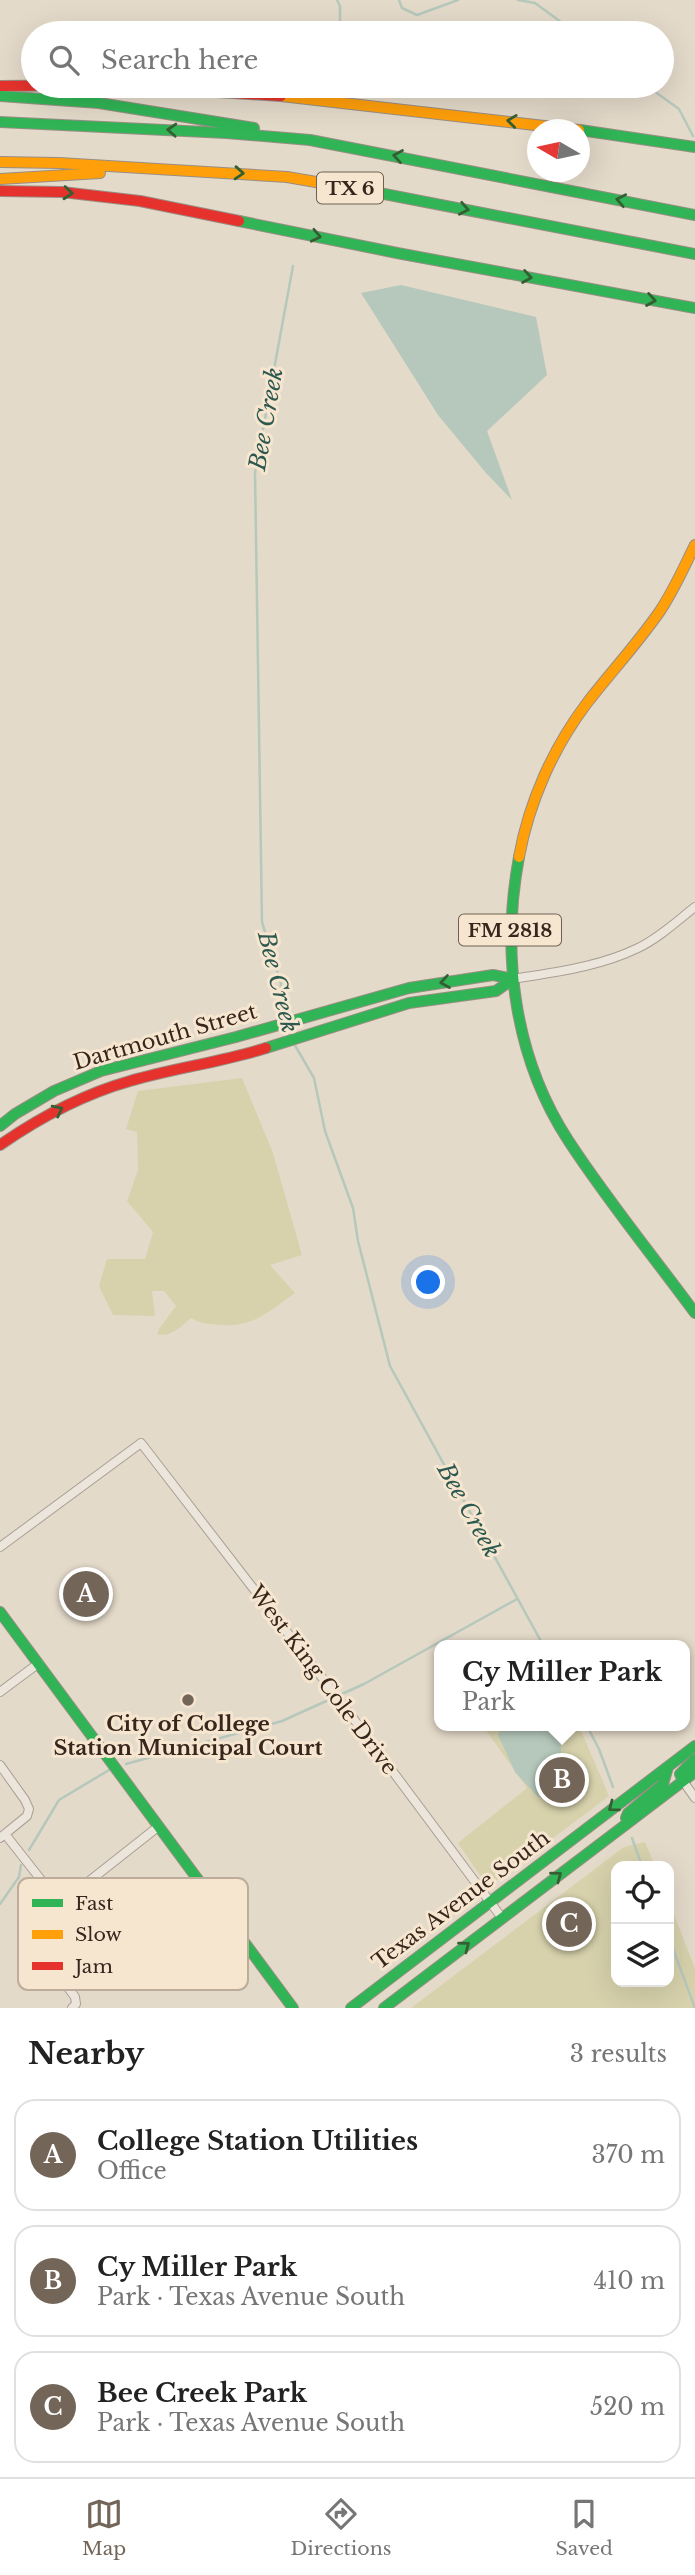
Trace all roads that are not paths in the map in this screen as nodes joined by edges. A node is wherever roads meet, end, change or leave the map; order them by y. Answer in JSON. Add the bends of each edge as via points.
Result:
{"nodes":[{"id":1,"x":0,"y":75,"type":"edge"},
{"id":2,"x":5,"y":86,"type":"edge"},
{"id":3,"x":0,"y":96,"type":"edge"},
{"id":4,"x":21,"y":97,"type":"edge"},
{"id":5,"x":28,"y":98,"type":"edge"},
{"id":6,"x":303,"y":98,"type":"edge"},
{"id":7,"x":0,"y":121,"type":"edge"},
{"id":8,"x":527,"y":123,"type":"edge"},
{"id":9,"x":590,"y":132,"type":"edge"},
{"id":10,"x":310,"y":140,"type":"junction"},
{"id":11,"x":695,"y":147,"type":"edge"},
{"id":12,"x":0,"y":162,"type":"edge"},
{"id":13,"x":205,"y":171,"type":"junction"},
{"id":14,"x":0,"y":179,"type":"edge"},
{"id":15,"x":0,"y":191,"type":"edge"},
{"id":16,"x":691,"y":214,"type":"edge"},
{"id":17,"x":695,"y":254,"type":"edge"},
{"id":18,"x":695,"y":308,"type":"edge"},
{"id":19,"x":695,"y":545,"type":"edge"},
{"id":20,"x":695,"y":907,"type":"edge"},
{"id":21,"x":513,"y":979,"type":"junction"},
{"id":22,"x":0,"y":1126,"type":"edge"},
{"id":23,"x":0,"y":1145,"type":"edge"},
{"id":24,"x":695,"y":1313,"type":"edge"},
{"id":25,"x":0,"y":1547,"type":"edge"},
{"id":26,"x":0,"y":1612,"type":"edge"},
{"id":27,"x":38,"y":1663,"type":"junction"},
{"id":28,"x":0,"y":1692,"type":"edge"},
{"id":29,"x":695,"y":1746,"type":"edge"},
{"id":30,"x":695,"y":1759,"type":"edge"},
{"id":31,"x":0,"y":1765,"type":"edge"},
{"id":32,"x":668,"y":1767,"type":"junction"},
{"id":33,"x":695,"y":1772,"type":"edge"},
{"id":34,"x":683,"y":1781,"type":"junction"},
{"id":35,"x":695,"y":1798,"type":"edge"},
{"id":36,"x":159,"y":1826,"type":"junction"},
{"id":37,"x":622,"y":1828,"type":"junction"},
{"id":38,"x":3,"y":1836,"type":"edge"},
{"id":39,"x":38,"y":1878,"type":"edge"},
{"id":40,"x":93,"y":1878,"type":"edge"},
{"id":41,"x":197,"y":1878,"type":"edge"},
{"id":42,"x":490,"y":1901,"type":"junction"},
{"id":43,"x":502,"y":1917,"type":"junction"},
{"id":44,"x":248,"y":1947,"type":"edge"},
{"id":45,"x":70,"y":1990,"type":"edge"},
{"id":46,"x":72,"y":2008,"type":"edge"},
{"id":47,"x":293,"y":2008,"type":"edge"},
{"id":48,"x":351,"y":2008,"type":"edge"},
{"id":49,"x":384,"y":2008,"type":"edge"}],
"edges":[{"from":1,"to":2,"type":"main road"},
{"from":3,"to":4,"type":"main road"},
{"from":5,"to":10,"type":"main road","via":[[99,103]]},
{"from":8,"to":6,"type":"main road","one_way":true},
{"from":10,"to":7,"type":"main road","number":"TX 6","one_way":true},
{"from":9,"to":11,"type":"main road"},
{"from":16,"to":10,"type":"main road","number":"TX 6","one_way":true},
{"from":12,"to":13,"type":"main road","number":"TX 6"},
{"from":13,"to":14,"type":"main road"},
{"from":13,"to":17,"type":"main road","number":"TX 6","one_way":true,"via":[[313,181]]},
{"from":15,"to":18,"type":"main road","one_way":true,"via":[[139,201]]},
{"from":19,"to":21,"type":"main road","number":"FM 2818","via":[[670,596],[596,691],[547,770],[527,824],[512,896]]},
{"from":20,"to":21,"type":"street","name":"Dartmouth Street","via":[[649,942],[624,954],[579,968]]},
{"from":21,"to":22,"type":"main road","name":"Dartmouth Street","one_way":true,"via":[[493,975],[409,988],[101,1071],[54,1091]]},
{"from":23,"to":21,"type":"main road","name":"Dartmouth Street","one_way":true,"via":[[94,1092],[242,1056],[409,1003],[496,990]]},
{"from":21,"to":24,"type":"main road","number":"FM 2818","via":[[523,1038],[552,1112]]},
{"from":25,"to":42,"type":"street","name":"West King Cole Drive","via":[[141,1443]]},
{"from":26,"to":27,"type":"main road"},
{"from":27,"to":28,"type":"street"},
{"from":27,"to":36,"type":"main road"},
{"from":29,"to":32,"type":"main road","name":"Texas Avenue South"},
{"from":30,"to":34,"type":"main road","via":[[681,1774]]},
{"from":31,"to":38,"type":"street","via":[[29,1809]]},
{"from":32,"to":37,"type":"main road","via":[[663,1784],[628,1813]]},
{"from":32,"to":42,"type":"main road","name":"Texas Avenue South","one_way":true},
{"from":33,"to":34,"type":"main road","name":"Texas Avenue South"},
{"from":34,"to":35,"type":"street"},
{"from":34,"to":37,"type":"main road","name":"Texas Avenue South"},
{"from":36,"to":40,"type":"street"},
{"from":36,"to":41,"type":"main road"},
{"from":43,"to":37,"type":"main road","name":"Texas Avenue South","one_way":true},
{"from":38,"to":39,"type":"street"},
{"from":42,"to":43,"type":"street","name":"West King Cole Drive"},
{"from":42,"to":48,"type":"main road","name":"Texas Avenue South"},
{"from":49,"to":43,"type":"main road","name":"Texas Avenue South","one_way":true},
{"from":44,"to":47,"type":"main road"},
{"from":45,"to":46,"type":"street","via":[[76,2004]]}]}
